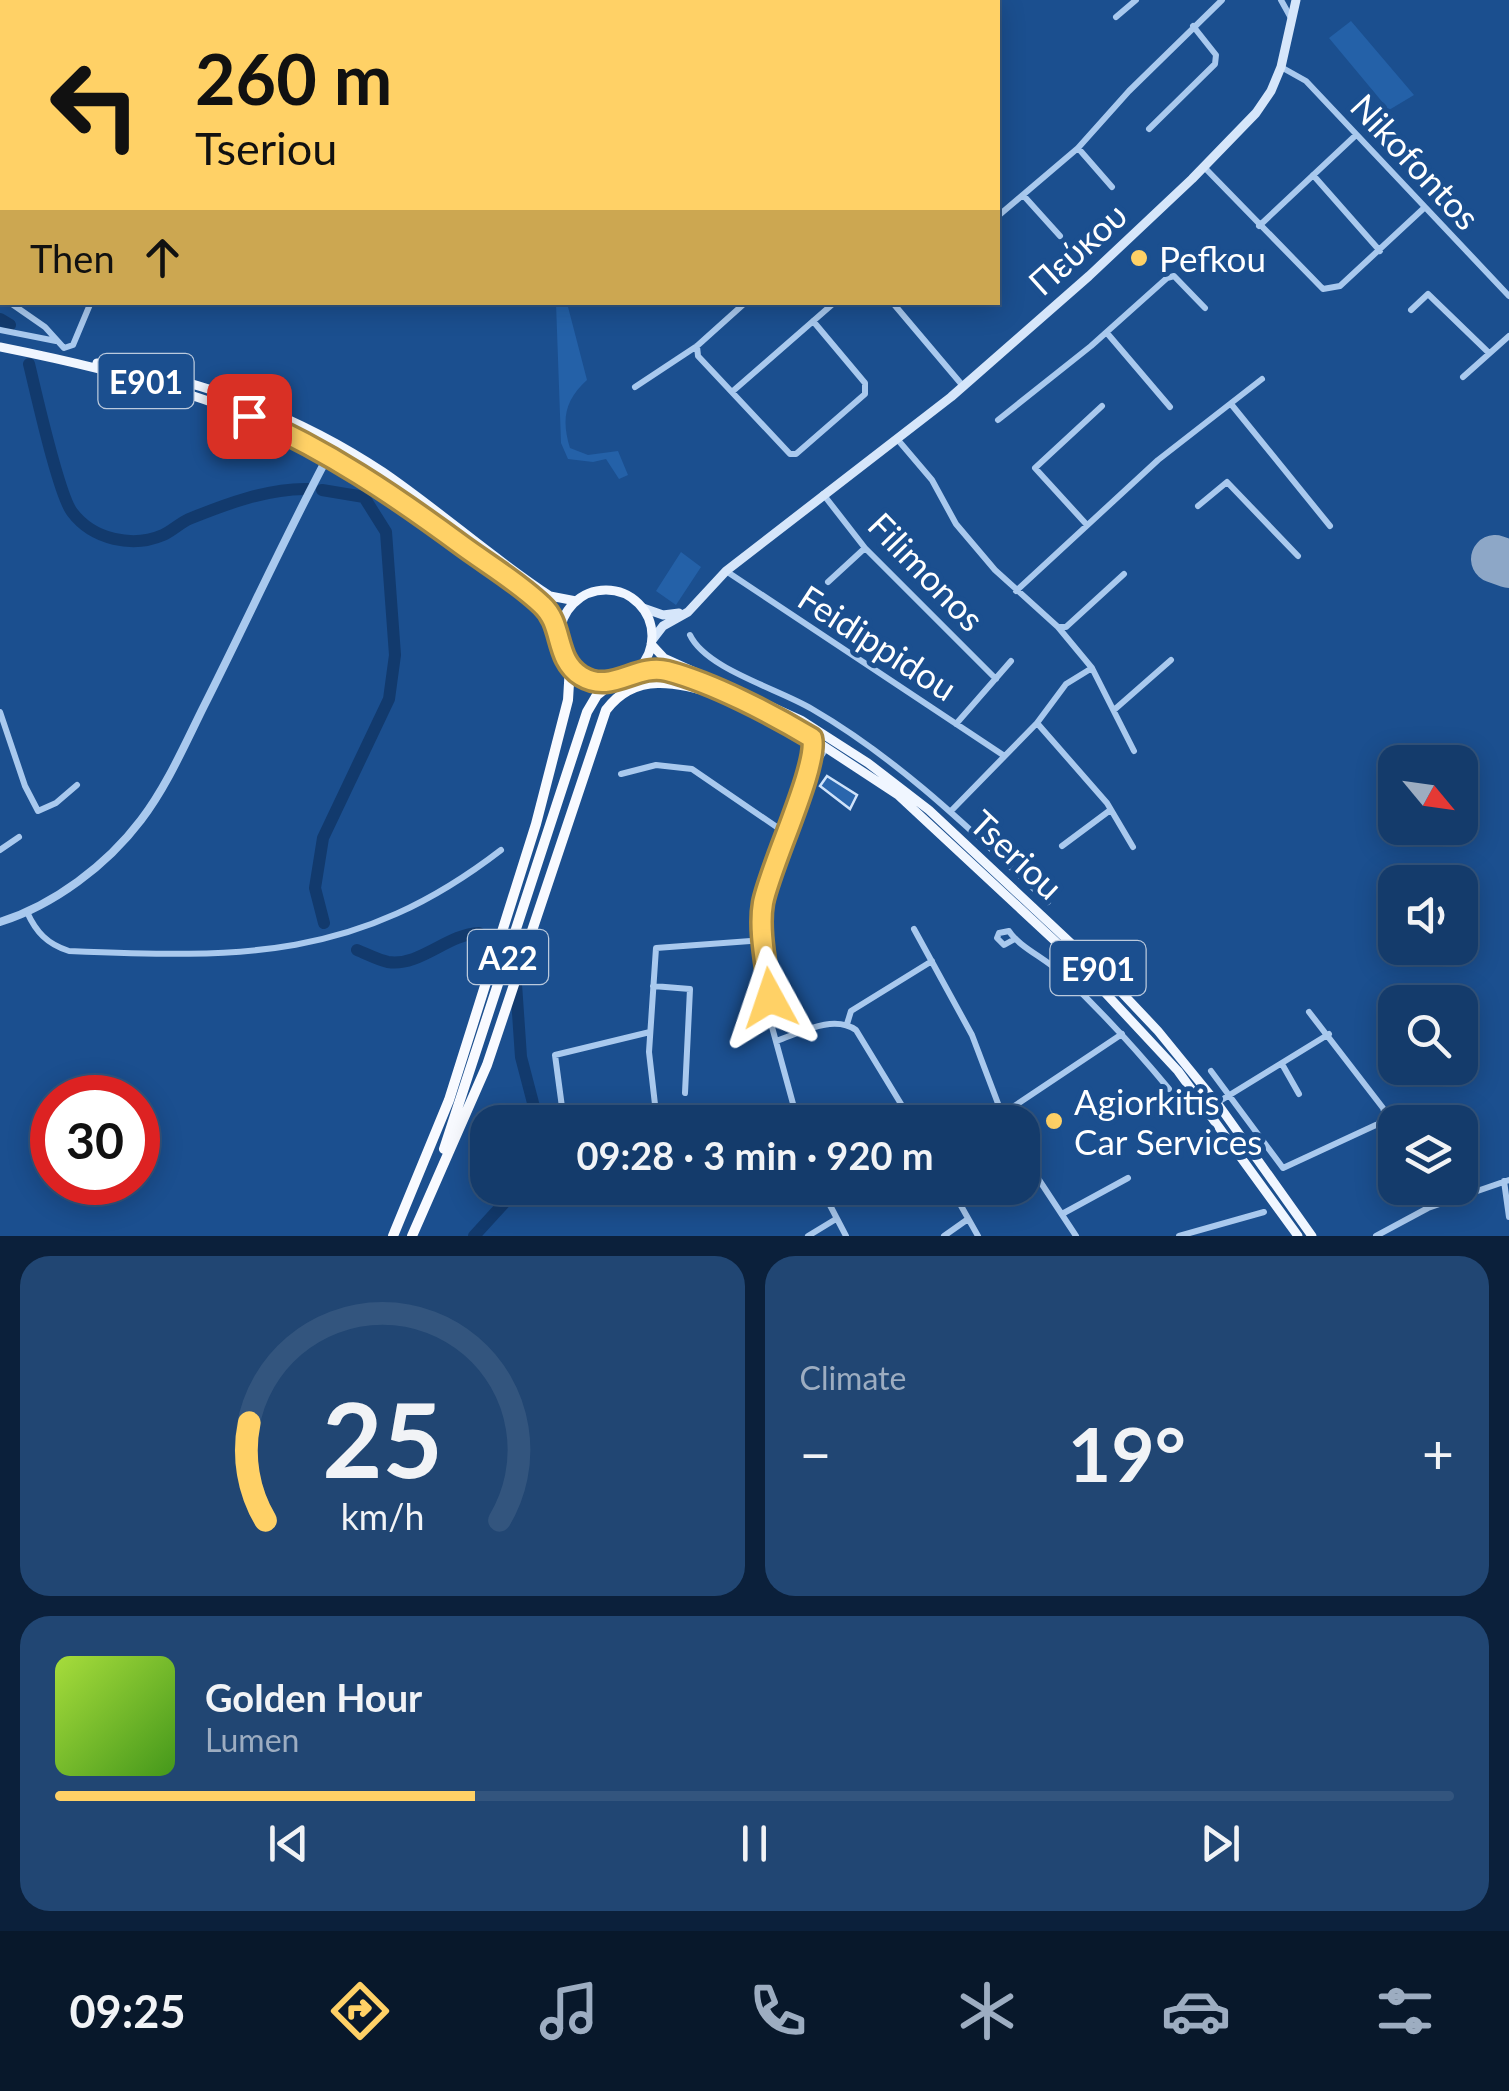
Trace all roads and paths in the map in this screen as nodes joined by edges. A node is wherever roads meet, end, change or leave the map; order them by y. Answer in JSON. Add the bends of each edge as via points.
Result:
{"nodes":[{"id":1,"x":1136,"y":0,"type":"edge"},
{"id":2,"x":1222,"y":0,"type":"edge"},
{"id":3,"x":1281,"y":0,"type":"edge"},
{"id":4,"x":1296,"y":0,"type":"edge"},
{"id":5,"x":1116,"y":18,"type":"dead end"},
{"id":6,"x":1292,"y":19,"type":"junction"},
{"id":7,"x":1193,"y":26,"type":"junction"},
{"id":8,"x":1282,"y":67,"type":"junction"},
{"id":9,"x":1149,"y":129,"type":"dead end"},
{"id":10,"x":1356,"y":136,"type":"junction"},
{"id":11,"x":1078,"y":148,"type":"junction"},
{"id":12,"x":1203,"y":166,"type":"junction"},
{"id":13,"x":1313,"y":176,"type":"junction"},
{"id":14,"x":1112,"y":186,"type":"dead end"},
{"id":15,"x":1023,"y":195,"type":"junction"},
{"id":16,"x":1424,"y":208,"type":"junction"},
{"id":17,"x":1000,"y":214,"type":"edge"},
{"id":18,"x":1259,"y":226,"type":"junction"},
{"id":19,"x":1060,"y":236,"type":"dead end"},
{"id":20,"x":1380,"y":251,"type":"junction"},
{"id":21,"x":1509,"y":296,"type":"edge"},
{"id":22,"x":12,"y":305,"type":"edge"},
{"id":23,"x":90,"y":305,"type":"edge"},
{"id":24,"x":743,"y":305,"type":"edge"},
{"id":25,"x":832,"y":305,"type":"edge"},
{"id":26,"x":898,"y":305,"type":"edge"},
{"id":27,"x":1205,"y":308,"type":"dead end"},
{"id":28,"x":1411,"y":310,"type":"dead end"},
{"id":29,"x":813,"y":321,"type":"junction"},
{"id":30,"x":0,"y":330,"type":"edge"},
{"id":31,"x":1106,"y":333,"type":"junction"},
{"id":32,"x":1509,"y":336,"type":"edge"},
{"id":33,"x":56,"y":341,"type":"junction"},
{"id":34,"x":697,"y":346,"type":"junction"},
{"id":35,"x":0,"y":347,"type":"edge"},
{"id":36,"x":68,"y":348,"type":"junction"},
{"id":37,"x":1489,"y":353,"type":"junction"},
{"id":38,"x":68,"y":361,"type":"junction"},
{"id":39,"x":1463,"y":378,"type":"dead end"},
{"id":40,"x":1262,"y":379,"type":"dead end"},
{"id":41,"x":963,"y":386,"type":"junction"},
{"id":42,"x":635,"y":388,"type":"dead end"},
{"id":43,"x":733,"y":390,"type":"junction"},
{"id":44,"x":1230,"y":404,"type":"junction"},
{"id":45,"x":1102,"y":406,"type":"dead end"},
{"id":46,"x":1170,"y":407,"type":"dead end"},
{"id":47,"x":998,"y":420,"type":"dead end"},
{"id":48,"x":898,"y":440,"type":"junction"},
{"id":49,"x":331,"y":450,"type":"junction"},
{"id":50,"x":824,"y":494,"type":"junction"},
{"id":51,"x":1198,"y":506,"type":"dead end"},
{"id":52,"x":1087,"y":525,"type":"junction"},
{"id":53,"x":1330,"y":526,"type":"dead end"},
{"id":54,"x":866,"y":548,"type":"junction"},
{"id":55,"x":1298,"y":556,"type":"dead end"},
{"id":56,"x":726,"y":571,"type":"junction"},
{"id":57,"x":1124,"y":574,"type":"dead end"},
{"id":58,"x":828,"y":582,"type":"dead end"},
{"id":59,"x":1016,"y":591,"type":"junction"},
{"id":60,"x":576,"y":600,"type":"junction"},
{"id":61,"x":694,"y":606,"type":"junction"},
{"id":62,"x":643,"y":608,"type":"junction"},
{"id":63,"x":1058,"y":627,"type":"junction"},
{"id":64,"x":560,"y":632,"type":"junction"},
{"id":65,"x":690,"y":635,"type":"dead end"},
{"id":66,"x":652,"y":641,"type":"junction"},
{"id":67,"x":1171,"y":660,"type":"dead end"},
{"id":68,"x":1011,"y":661,"type":"dead end"},
{"id":69,"x":570,"y":666,"type":"junction"},
{"id":70,"x":1092,"y":668,"type":"junction"},
{"id":71,"x":637,"y":670,"type":"junction"},
{"id":72,"x":996,"y":679,"type":"junction"},
{"id":73,"x":612,"y":683,"type":"junction"},
{"id":74,"x":731,"y":698,"type":"junction"},
{"id":75,"x":1114,"y":710,"type":"junction"},
{"id":76,"x":0,"y":712,"type":"edge"},
{"id":77,"x":956,"y":724,"type":"junction"},
{"id":78,"x":1037,"y":724,"type":"junction"},
{"id":79,"x":812,"y":738,"type":"junction"},
{"id":80,"x":827,"y":747,"type":"junction"},
{"id":81,"x":1134,"y":751,"type":"dead end"},
{"id":82,"x":1003,"y":755,"type":"junction"},
{"id":83,"x":621,"y":774,"type":"dead end"},
{"id":84,"x":809,"y":774,"type":"junction"},
{"id":85,"x":78,"y":786,"type":"dead end"},
{"id":86,"x":1109,"y":810,"type":"junction"},
{"id":87,"x":950,"y":811,"type":"junction"},
{"id":88,"x":784,"y":832,"type":"junction"},
{"id":89,"x":19,"y":837,"type":"dead end"},
{"id":90,"x":1062,"y":846,"type":"dead end"},
{"id":91,"x":1133,"y":846,"type":"dead end"},
{"id":92,"x":0,"y":850,"type":"edge"},
{"id":93,"x":501,"y":850,"type":"dead end"},
{"id":94,"x":1048,"y":902,"type":"dead end"},
{"id":95,"x":28,"y":912,"type":"junction"},
{"id":96,"x":0,"y":922,"type":"edge"},
{"id":97,"x":914,"y":929,"type":"dead end"},
{"id":98,"x":765,"y":940,"type":"junction"},
{"id":99,"x":1013,"y":940,"type":"dead end"},
{"id":100,"x":1070,"y":954,"type":"junction"},
{"id":101,"x":932,"y":961,"type":"junction"},
{"id":102,"x":1058,"y":970,"type":"junction"},
{"id":103,"x":653,"y":986,"type":"junction"},
{"id":104,"x":1309,"y":1012,"type":"dead end"},
{"id":105,"x":847,"y":1024,"type":"junction"},
{"id":106,"x":650,"y":1032,"type":"junction"},
{"id":107,"x":1122,"y":1034,"type":"junction"},
{"id":108,"x":1329,"y":1034,"type":"junction"},
{"id":109,"x":776,"y":1041,"type":"junction"},
{"id":110,"x":1282,"y":1064,"type":"junction"},
{"id":111,"x":1178,"y":1071,"type":"junction"},
{"id":112,"x":1212,"y":1071,"type":"dead end"},
{"id":113,"x":686,"y":1092,"type":"dead end"},
{"id":114,"x":1300,"y":1094,"type":"dead end"},
{"id":115,"x":1229,"y":1096,"type":"junction"},
{"id":116,"x":562,"y":1105,"type":"edge"},
{"id":117,"x":656,"y":1105,"type":"edge"},
{"id":118,"x":793,"y":1105,"type":"edge"},
{"id":119,"x":902,"y":1105,"type":"edge"},
{"id":120,"x":998,"y":1105,"type":"edge"},
{"id":121,"x":1023,"y":1105,"type":"edge"},
{"id":122,"x":1212,"y":1106,"type":"junction"},
{"id":123,"x":1283,"y":1168,"type":"junction"},
{"id":124,"x":1268,"y":1174,"type":"junction"},
{"id":125,"x":1128,"y":1178,"type":"dead end"},
{"id":126,"x":1506,"y":1180,"type":"edge"},
{"id":127,"x":1040,"y":1181,"type":"edge"},
{"id":128,"x":829,"y":1205,"type":"edge"},
{"id":129,"x":960,"y":1205,"type":"edge"},
{"id":130,"x":1264,"y":1212,"type":"dead end"},
{"id":131,"x":1062,"y":1214,"type":"junction"},
{"id":132,"x":1509,"y":1217,"type":"edge"},
{"id":133,"x":836,"y":1219,"type":"junction"},
{"id":134,"x":968,"y":1219,"type":"junction"},
{"id":135,"x":393,"y":1236,"type":"edge"},
{"id":136,"x":409,"y":1236,"type":"edge"},
{"id":137,"x":808,"y":1236,"type":"edge"},
{"id":138,"x":846,"y":1236,"type":"edge"},
{"id":139,"x":944,"y":1236,"type":"edge"},
{"id":140,"x":978,"y":1236,"type":"edge"},
{"id":141,"x":1076,"y":1236,"type":"edge"},
{"id":142,"x":1178,"y":1236,"type":"edge"},
{"id":143,"x":1298,"y":1236,"type":"edge"},
{"id":144,"x":1312,"y":1236,"type":"edge"},
{"id":145,"x":1376,"y":1236,"type":"edge"}],
"edges":[{"from":1,"to":5,"type":"street"},
{"from":2,"to":7,"type":"street"},
{"from":3,"to":6,"type":"street"},
{"from":4,"to":6,"type":"main road","name":"Πεύκου"},
{"from":6,"to":8,"type":"main road","name":"Πεύκου"},
{"from":7,"to":9,"type":"street","via":[[1212,47],[1215,64]]},
{"from":7,"to":11,"type":"street"},
{"from":8,"to":10,"type":"street","name":"Nikofontos","via":[[1306,80]]},
{"from":8,"to":12,"type":"main road","name":"Πεύκου","via":[[1256,113]]},
{"from":10,"to":13,"type":"street"},
{"from":10,"to":16,"type":"street","name":"Nikofontos"},
{"from":11,"to":14,"type":"street"},
{"from":11,"to":15,"type":"street"},
{"from":12,"to":18,"type":"street"},
{"from":12,"to":41,"type":"main road","name":"Πεύκου"},
{"from":13,"to":18,"type":"street"},
{"from":13,"to":20,"type":"street"},
{"from":15,"to":17,"type":"street"},
{"from":15,"to":19,"type":"street"},
{"from":16,"to":20,"type":"street"},
{"from":16,"to":21,"type":"street","name":"Nikofontos"},
{"from":18,"to":20,"type":"street","via":[[1313,283],[1331,290]]},
{"from":22,"to":33,"type":"street"},
{"from":23,"to":36,"type":"street"},
{"from":24,"to":34,"type":"street"},
{"from":25,"to":29,"type":"street"},
{"from":26,"to":41,"type":"street"},
{"from":27,"to":31,"type":"street","via":[[1174,276]]},
{"from":28,"to":37,"type":"street","via":[[1428,294]]},
{"from":29,"to":43,"type":"street"},
{"from":29,"to":43,"type":"street","via":[[865,383],[865,394],[796,454]]},
{"from":30,"to":33,"type":"street"},
{"from":31,"to":46,"type":"street"},
{"from":31,"to":47,"type":"street"},
{"from":32,"to":37,"type":"street"},
{"from":33,"to":36,"type":"street"},
{"from":34,"to":42,"type":"street"},
{"from":34,"to":43,"type":"street","via":[[698,356]]},
{"from":35,"to":38,"type":"main road","number":"E901"},
{"from":36,"to":38,"type":"street"},
{"from":37,"to":39,"type":"street"},
{"from":38,"to":49,"type":"main road","number":"E901","via":[[229,407]]},
{"from":38,"to":49,"type":"main road","number":"E901","via":[[237,397]]},
{"from":40,"to":44,"type":"street"},
{"from":41,"to":48,"type":"main road","name":"Πεύκου"},
{"from":44,"to":52,"type":"street"},
{"from":44,"to":53,"type":"street"},
{"from":45,"to":52,"type":"street","via":[[1035,468]]},
{"from":48,"to":50,"type":"main road","name":"Πεύκου"},
{"from":48,"to":59,"type":"street","via":[[932,480],[956,524]]},
{"from":49,"to":60,"type":"main road","number":"E901","via":[[415,495],[550,596]]},
{"from":49,"to":64,"type":"main road","number":"E901","via":[[542,604]]},
{"from":49,"to":95,"type":"street","via":[[156,798],[112,853]]},
{"from":50,"to":54,"type":"street","name":"Filimonos"},
{"from":50,"to":56,"type":"main road","name":"Πεύκου"},
{"from":51,"to":55,"type":"street","via":[[1227,482]]},
{"from":52,"to":59,"type":"street"},
{"from":54,"to":58,"type":"street"},
{"from":54,"to":72,"type":"street","name":"Filimonos"},
{"from":56,"to":61,"type":"main road","name":"Πεύκου"},
{"from":56,"to":77,"type":"street","name":"Feidippidou"},
{"from":57,"to":63,"type":"street","via":[[1066,627]]},
{"from":59,"to":63,"type":"street"},
{"from":60,"to":62,"type":"main road","via":[[617,591]]},
{"from":60,"to":64,"type":"main road"},
{"from":61,"to":62,"type":"main road","via":[[671,615]]},
{"from":61,"to":66,"type":"main road","name":"Πεύκου"},
{"from":62,"to":66,"type":"main road"},
{"from":63,"to":70,"type":"street"},
{"from":64,"to":69,"type":"main road"},
{"from":65,"to":87,"type":"street","via":[[710,659],[815,710]]},
{"from":66,"to":71,"type":"main road"},
{"from":66,"to":122,"type":"main road","name":"Tseriou","number":"E901","via":[[664,658],[801,720],[900,786],[1108,977]]},
{"from":67,"to":75,"type":"street"},
{"from":68,"to":72,"type":"street"},
{"from":69,"to":73,"type":"main road","via":[[596,682]]},
{"from":69,"to":135,"type":"highway","number":"A22","via":[[568,700],[536,824],[449,1100]]},
{"from":70,"to":75,"type":"street"},
{"from":70,"to":78,"type":"street","via":[[1066,684]]},
{"from":71,"to":73,"type":"main road"},
{"from":71,"to":74,"type":"main road","name":"Tseriou","number":"E901","via":[[667,671]]},
{"from":72,"to":77,"type":"street"},
{"from":73,"to":136,"type":"highway","number":"A22","via":[[587,712],[458,1111]]},
{"from":74,"to":79,"type":"main road","name":"Tseriou","number":"E901"},
{"from":74,"to":136,"type":"highway","via":[[660,682],[632,688],[606,710],[487,1065]]},
{"from":75,"to":81,"type":"street"},
{"from":76,"to":85,"type":"street","via":[[38,811]]},
{"from":77,"to":82,"type":"street","name":"Feidippidou"},
{"from":78,"to":82,"type":"street"},
{"from":78,"to":86,"type":"street"},
{"from":79,"to":80,"type":"main road","name":"Tseriou","number":"E901"},
{"from":79,"to":84,"type":"street"},
{"from":80,"to":84,"type":"street"},
{"from":80,"to":100,"type":"main road","name":"Tseriou","number":"E901","via":[[898,795]]},
{"from":82,"to":87,"type":"street"},
{"from":83,"to":88,"type":"street","via":[[656,764],[692,768]]},
{"from":84,"to":88,"type":"street"},
{"from":86,"to":90,"type":"street"},
{"from":86,"to":91,"type":"street"},
{"from":87,"to":94,"type":"street"},
{"from":88,"to":98,"type":"street","via":[[762,907]]},
{"from":89,"to":92,"type":"street"},
{"from":93,"to":95,"type":"street","via":[[456,884],[404,910],[294,948],[240,954],[69,951],[34,928]]},
{"from":95,"to":96,"type":"street"},
{"from":97,"to":101,"type":"street"},
{"from":98,"to":103,"type":"street","via":[[656,948]]},
{"from":98,"to":109,"type":"street"},
{"from":99,"to":102,"type":"street"},
{"from":100,"to":102,"type":"street"},
{"from":100,"to":111,"type":"main road","name":"Tseriou","number":"E901"},
{"from":101,"to":105,"type":"street","via":[[852,1011]]},
{"from":101,"to":120,"type":"street","via":[[972,1035]]},
{"from":102,"to":107,"type":"street"},
{"from":103,"to":106,"type":"street"},
{"from":103,"to":113,"type":"street","via":[[690,989]]},
{"from":104,"to":108,"type":"street"},
{"from":105,"to":109,"type":"street"},
{"from":105,"to":119,"type":"street"},
{"from":106,"to":116,"type":"street","via":[[556,1055]]},
{"from":106,"to":117,"type":"street"},
{"from":107,"to":111,"type":"street","via":[[1167,1086]]},
{"from":107,"to":121,"type":"street"},
{"from":108,"to":110,"type":"street"},
{"from":108,"to":123,"type":"street","via":[[1385,1114],[1378,1124]]},
{"from":109,"to":118,"type":"street"},
{"from":110,"to":114,"type":"street"},
{"from":110,"to":115,"type":"street"},
{"from":111,"to":122,"type":"main road","name":"Tseriou","number":"E901"},
{"from":112,"to":115,"type":"street"},
{"from":115,"to":122,"type":"street"},
{"from":115,"to":123,"type":"street"},
{"from":122,"to":124,"type":"main road","name":"Tseriou","number":"E901"},
{"from":122,"to":143,"type":"main road","name":"Tseriou","number":"E901"},
{"from":123,"to":124,"type":"street"},
{"from":124,"to":144,"type":"main road","name":"Tseriou","number":"E901"},
{"from":125,"to":131,"type":"street"},
{"from":126,"to":132,"type":"street"},
{"from":126,"to":145,"type":"street","via":[[1428,1208]]},
{"from":127,"to":131,"type":"street"},
{"from":128,"to":133,"type":"street"},
{"from":129,"to":134,"type":"street"},
{"from":130,"to":142,"type":"street"},
{"from":131,"to":141,"type":"street"},
{"from":133,"to":137,"type":"street"},
{"from":133,"to":138,"type":"street"},
{"from":134,"to":139,"type":"street"},
{"from":134,"to":140,"type":"street"}]}
